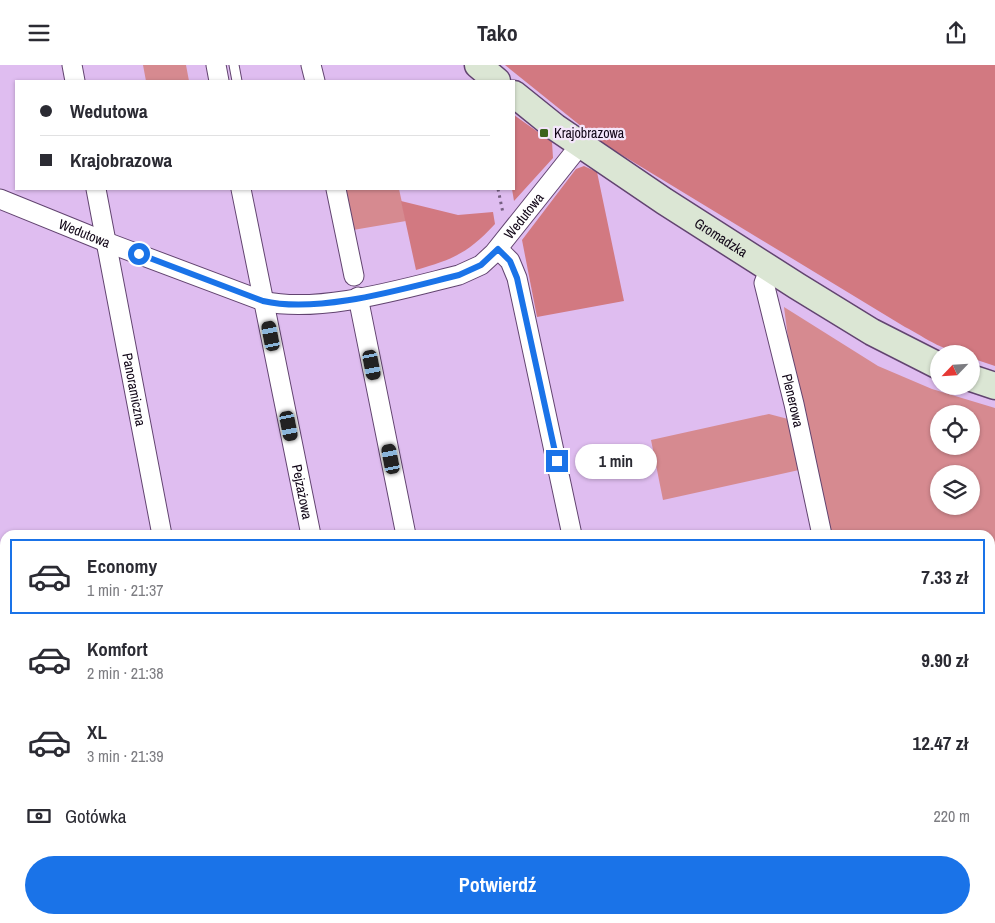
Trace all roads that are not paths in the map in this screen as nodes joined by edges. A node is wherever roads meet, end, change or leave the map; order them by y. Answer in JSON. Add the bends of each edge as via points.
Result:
{"nodes":[{"id":1,"x":72,"y":65,"type":"edge"},
{"id":2,"x":216,"y":65,"type":"edge"},
{"id":3,"x":234,"y":65,"type":"edge"},
{"id":4,"x":311,"y":65,"type":"edge"},
{"id":5,"x":478,"y":65,"type":"edge"},
{"id":6,"x":75,"y":80,"type":"edge"},
{"id":7,"x":219,"y":80,"type":"edge"},
{"id":8,"x":238,"y":80,"type":"edge"},
{"id":9,"x":315,"y":80,"type":"edge"},
{"id":10,"x":496,"y":80,"type":"edge"},
{"id":11,"x":515,"y":95,"type":"edge"},
{"id":12,"x":581,"y":144,"type":"junction"},
{"id":13,"x":96,"y":190,"type":"edge"},
{"id":14,"x":241,"y":190,"type":"edge"},
{"id":15,"x":336,"y":190,"type":"edge"},
{"id":16,"x":0,"y":199,"type":"edge"},
{"id":17,"x":106,"y":242,"type":"junction"},
{"id":18,"x":498,"y":249,"type":"junction"},
{"id":19,"x":770,"y":267,"type":"junction"},
{"id":20,"x":354,"y":276,"type":"dead end"},
{"id":21,"x":358,"y":297,"type":"junction"},
{"id":22,"x":263,"y":301,"type":"junction"},
{"id":23,"x":930,"y":361,"type":"edge"},
{"id":24,"x":980,"y":381,"type":"edge"},
{"id":25,"x":995,"y":386,"type":"edge"},
{"id":26,"x":161,"y":530,"type":"edge"},
{"id":27,"x":310,"y":530,"type":"edge"},
{"id":28,"x":405,"y":530,"type":"edge"},
{"id":29,"x":571,"y":530,"type":"edge"},
{"id":30,"x":821,"y":530,"type":"edge"}],
"edges":[{"from":1,"to":6,"type":"street"},
{"from":2,"to":7,"type":"street"},
{"from":3,"to":8,"type":"lane"},
{"from":4,"to":9,"type":"street"},
{"from":5,"to":10,"type":"street"},
{"from":11,"to":12,"type":"street","name":"Gromadzka"},
{"from":12,"to":18,"type":"street","name":"Wedutowa"},
{"from":12,"to":19,"type":"street","name":"Gromadzka","via":[[664,201]]},
{"from":13,"to":17,"type":"street","name":"Panoramiczna"},
{"from":14,"to":22,"type":"street","name":"Pejzażowa"},
{"from":15,"to":20,"type":"street"},
{"from":16,"to":17,"type":"street","name":"Wedutowa"},
{"from":17,"to":22,"type":"street","name":"Wedutowa"},
{"from":17,"to":26,"type":"street","name":"Panoramiczna"},
{"from":18,"to":21,"type":"street","name":"Wedutowa","via":[[469,272]]},
{"from":18,"to":29,"type":"street","via":[[510,261],[517,278]]},
{"from":19,"to":23,"type":"street","name":"Gromadzka","via":[[872,332]]},
{"from":19,"to":30,"type":"street","name":"Plenerowa","via":[[764,283]]},
{"from":21,"to":22,"type":"street","name":"Wedutowa","via":[[312,305],[283,306]]},
{"from":21,"to":28,"type":"street"},
{"from":22,"to":27,"type":"street","name":"Pejzażowa"},
{"from":24,"to":25,"type":"street"}]}
